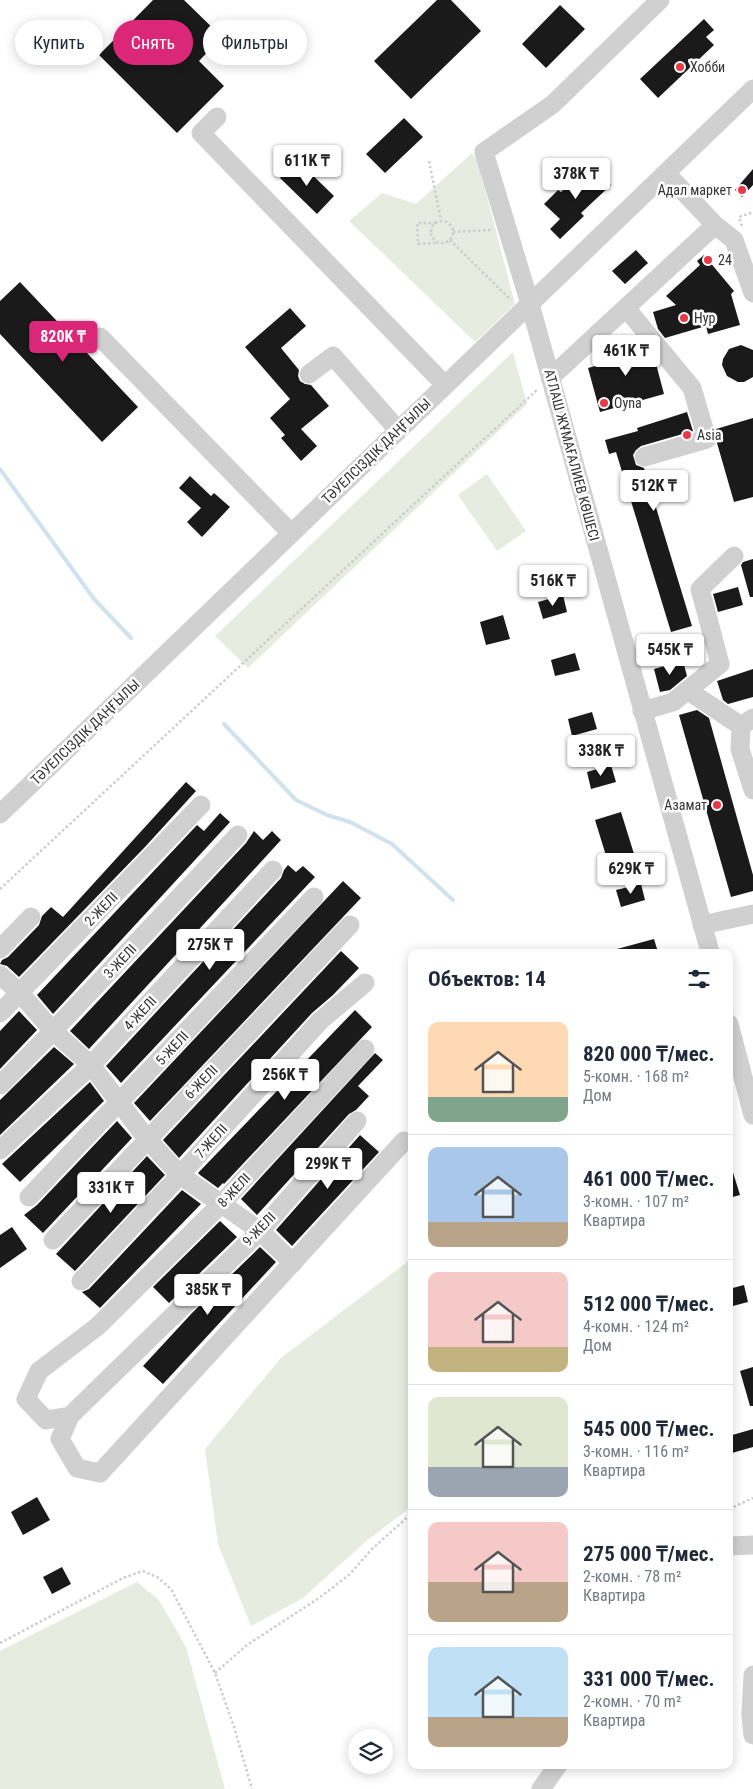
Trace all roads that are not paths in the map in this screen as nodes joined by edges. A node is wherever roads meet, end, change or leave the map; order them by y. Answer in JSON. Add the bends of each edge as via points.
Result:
{"nodes":[{"id":1,"x":660,"y":0,"type":"edge"},
{"id":2,"x":753,"y":89,"type":"edge"},
{"id":3,"x":217,"y":117,"type":"dead end"},
{"id":4,"x":667,"y":174,"type":"junction"},
{"id":5,"x":715,"y":225,"type":"junction"},
{"id":6,"x":753,"y":293,"type":"edge"},
{"id":7,"x":527,"y":307,"type":"junction"},
{"id":8,"x":626,"y":308,"type":"junction"},
{"id":9,"x":100,"y":337,"type":"dead end"},
{"id":10,"x":309,"y":374,"type":"dead end"},
{"id":11,"x":550,"y":378,"type":"junction"},
{"id":12,"x":445,"y":385,"type":"junction"},
{"id":13,"x":398,"y":430,"type":"junction"},
{"id":14,"x":644,"y":457,"type":"dead end"},
{"id":15,"x":291,"y":533,"type":"junction"},
{"id":16,"x":734,"y":556,"type":"dead end"},
{"id":17,"x":687,"y":690,"type":"junction"},
{"id":18,"x":642,"y":711,"type":"junction"},
{"id":19,"x":747,"y":722,"type":"edge"},
{"id":20,"x":753,"y":790,"type":"edge"},
{"id":21,"x":202,"y":805,"type":"dead end"},
{"id":22,"x":0,"y":814,"type":"edge"},
{"id":23,"x":238,"y":835,"type":"dead end"},
{"id":24,"x":274,"y":870,"type":"dead end"},
{"id":25,"x":314,"y":897,"type":"dead end"},
{"id":26,"x":753,"y":914,"type":"edge"},
{"id":27,"x":31,"y":917,"type":"dead end"},
{"id":28,"x":350,"y":925,"type":"dead end"},
{"id":29,"x":702,"y":925,"type":"junction"},
{"id":30,"x":0,"y":949,"type":"edge"},
{"id":31,"x":709,"y":949,"type":"edge"},
{"id":32,"x":0,"y":975,"type":"edge"},
{"id":33,"x":365,"y":983,"type":"dead end"},
{"id":34,"x":20,"y":993,"type":"junction"},
{"id":35,"x":0,"y":1013,"type":"edge"},
{"id":36,"x":53,"y":1032,"type":"junction"},
{"id":37,"x":733,"y":1039,"type":"edge"},
{"id":38,"x":365,"y":1049,"type":"dead end"},
{"id":39,"x":91,"y":1065,"type":"junction"},
{"id":40,"x":0,"y":1085,"type":"edge"},
{"id":41,"x":120,"y":1102,"type":"junction"},
{"id":42,"x":753,"y":1115,"type":"edge"},
{"id":43,"x":358,"y":1121,"type":"dead end"},
{"id":44,"x":147,"y":1139,"type":"junction"},
{"id":45,"x":404,"y":1141,"type":"dead end"},
{"id":46,"x":0,"y":1150,"type":"edge"},
{"id":47,"x":180,"y":1175,"type":"junction"},
{"id":48,"x":29,"y":1197,"type":"dead end"},
{"id":49,"x":221,"y":1204,"type":"junction"},
{"id":50,"x":260,"y":1231,"type":"junction"},
{"id":51,"x":53,"y":1240,"type":"dead end"},
{"id":52,"x":293,"y":1263,"type":"junction"},
{"id":53,"x":81,"y":1281,"type":"dead end"},
{"id":54,"x":70,"y":1416,"type":"junction"},
{"id":55,"x":753,"y":1545,"type":"edge"},
{"id":56,"x":733,"y":1546,"type":"edge"},
{"id":57,"x":753,"y":1675,"type":"edge"},
{"id":58,"x":752,"y":1718,"type":"edge"},
{"id":59,"x":753,"y":1735,"type":"edge"},
{"id":60,"x":555,"y":1769,"type":"edge"},
{"id":61,"x":541,"y":1789,"type":"edge"}],
"edges":[{"from":1,"to":7,"type":"street","name":"АТЛАШ ЖҰМАҒАЛИЕВ КӨШЕСІ","via":[[553,104],[484,152]]},
{"from":2,"to":4,"type":"street","name":"ТӘУЕЛСІЗДІК ДАҢҒЫЛЫ"},
{"from":3,"to":12,"type":"street","via":[[201,133]]},
{"from":4,"to":5,"type":"street"},
{"from":4,"to":7,"type":"street","name":"ТӘУЕЛСІЗДІК ДАҢҒЫЛЫ"},
{"from":5,"to":6,"type":"street","via":[[734,240]]},
{"from":5,"to":8,"type":"street"},
{"from":7,"to":11,"type":"street","name":"АТЛАШ ЖҰМАҒАЛИЕВ КӨШЕСІ"},
{"from":7,"to":12,"type":"street","name":"ТӘУЕЛСІЗДІК ДАҢҒЫЛЫ"},
{"from":8,"to":11,"type":"street"},
{"from":8,"to":14,"type":"street","via":[[692,388],[707,439]]},
{"from":9,"to":15,"type":"street"},
{"from":10,"to":13,"type":"street","via":[[332,356]]},
{"from":11,"to":18,"type":"street","name":"АТЛАШ ЖҰМАҒАЛИЕВ КӨШЕСІ"},
{"from":12,"to":13,"type":"street","name":"ТӘУЕЛСІЗДІК ДАҢҒЫЛЫ"},
{"from":13,"to":15,"type":"street","name":"ТӘУЕЛСІЗДІК ДАҢҒЫЛЫ"},
{"from":15,"to":22,"type":"street","name":"ТӘУЕЛСІЗДІК ДАҢҒЫЛЫ"},
{"from":16,"to":17,"type":"street","via":[[700,589],[720,664]]},
{"from":17,"to":18,"type":"street","via":[[673,702]]},
{"from":17,"to":19,"type":"street"},
{"from":18,"to":29,"type":"street","name":"АТЛАШ ЖҰМАҒАЛИЕВ КӨШЕСІ"},
{"from":19,"to":20,"type":"street","via":[[740,749]]},
{"from":21,"to":34,"type":"street","name":"2-ЖЕЛІ"},
{"from":23,"to":36,"type":"street","name":"3-ЖЕЛІ"},
{"from":24,"to":39,"type":"street","name":"4-ЖЕЛІ"},
{"from":25,"to":41,"type":"street","name":"5-ЖЕЛІ"},
{"from":26,"to":29,"type":"street"},
{"from":27,"to":30,"type":"street"},
{"from":28,"to":44,"type":"street","name":"6-ЖЕЛІ"},
{"from":29,"to":31,"type":"street","name":"АТЛАШ ЖҰМАҒАЛИЕВ КӨШЕСІ"},
{"from":32,"to":34,"type":"street"},
{"from":33,"to":47,"type":"street","name":"7-ЖЕЛІ","via":[[320,1021]]},
{"from":34,"to":35,"type":"street","name":"2-ЖЕЛІ"},
{"from":34,"to":36,"type":"street"},
{"from":36,"to":39,"type":"street"},
{"from":36,"to":40,"type":"street","name":"3-ЖЕЛІ"},
{"from":37,"to":42,"type":"street"},
{"from":38,"to":49,"type":"street","name":"8-ЖЕЛІ"},
{"from":39,"to":41,"type":"street"},
{"from":39,"to":46,"type":"street","name":"4-ЖЕЛІ"},
{"from":41,"to":44,"type":"street"},
{"from":41,"to":48,"type":"street","name":"5-ЖЕЛІ"},
{"from":43,"to":50,"type":"street","name":"9-ЖЕЛІ"},
{"from":44,"to":47,"type":"street"},
{"from":44,"to":51,"type":"street","name":"6-ЖЕЛІ"},
{"from":45,"to":52,"type":"street"},
{"from":47,"to":49,"type":"street"},
{"from":47,"to":53,"type":"street","name":"7-ЖЕЛІ"},
{"from":49,"to":50,"type":"street"},
{"from":49,"to":54,"type":"street","name":"8-ЖЕЛІ","via":[[98,1326],[39,1371],[26,1399],[46,1420]]},
{"from":50,"to":52,"type":"street"},
{"from":50,"to":54,"type":"street","name":"9-ЖЕЛІ"},
{"from":52,"to":54,"type":"street","via":[[100,1473],[77,1468],[60,1440]]},
{"from":55,"to":56,"type":"street"},
{"from":57,"to":58,"type":"street"},
{"from":58,"to":59,"type":"street"},
{"from":60,"to":61,"type":"street"}]}
